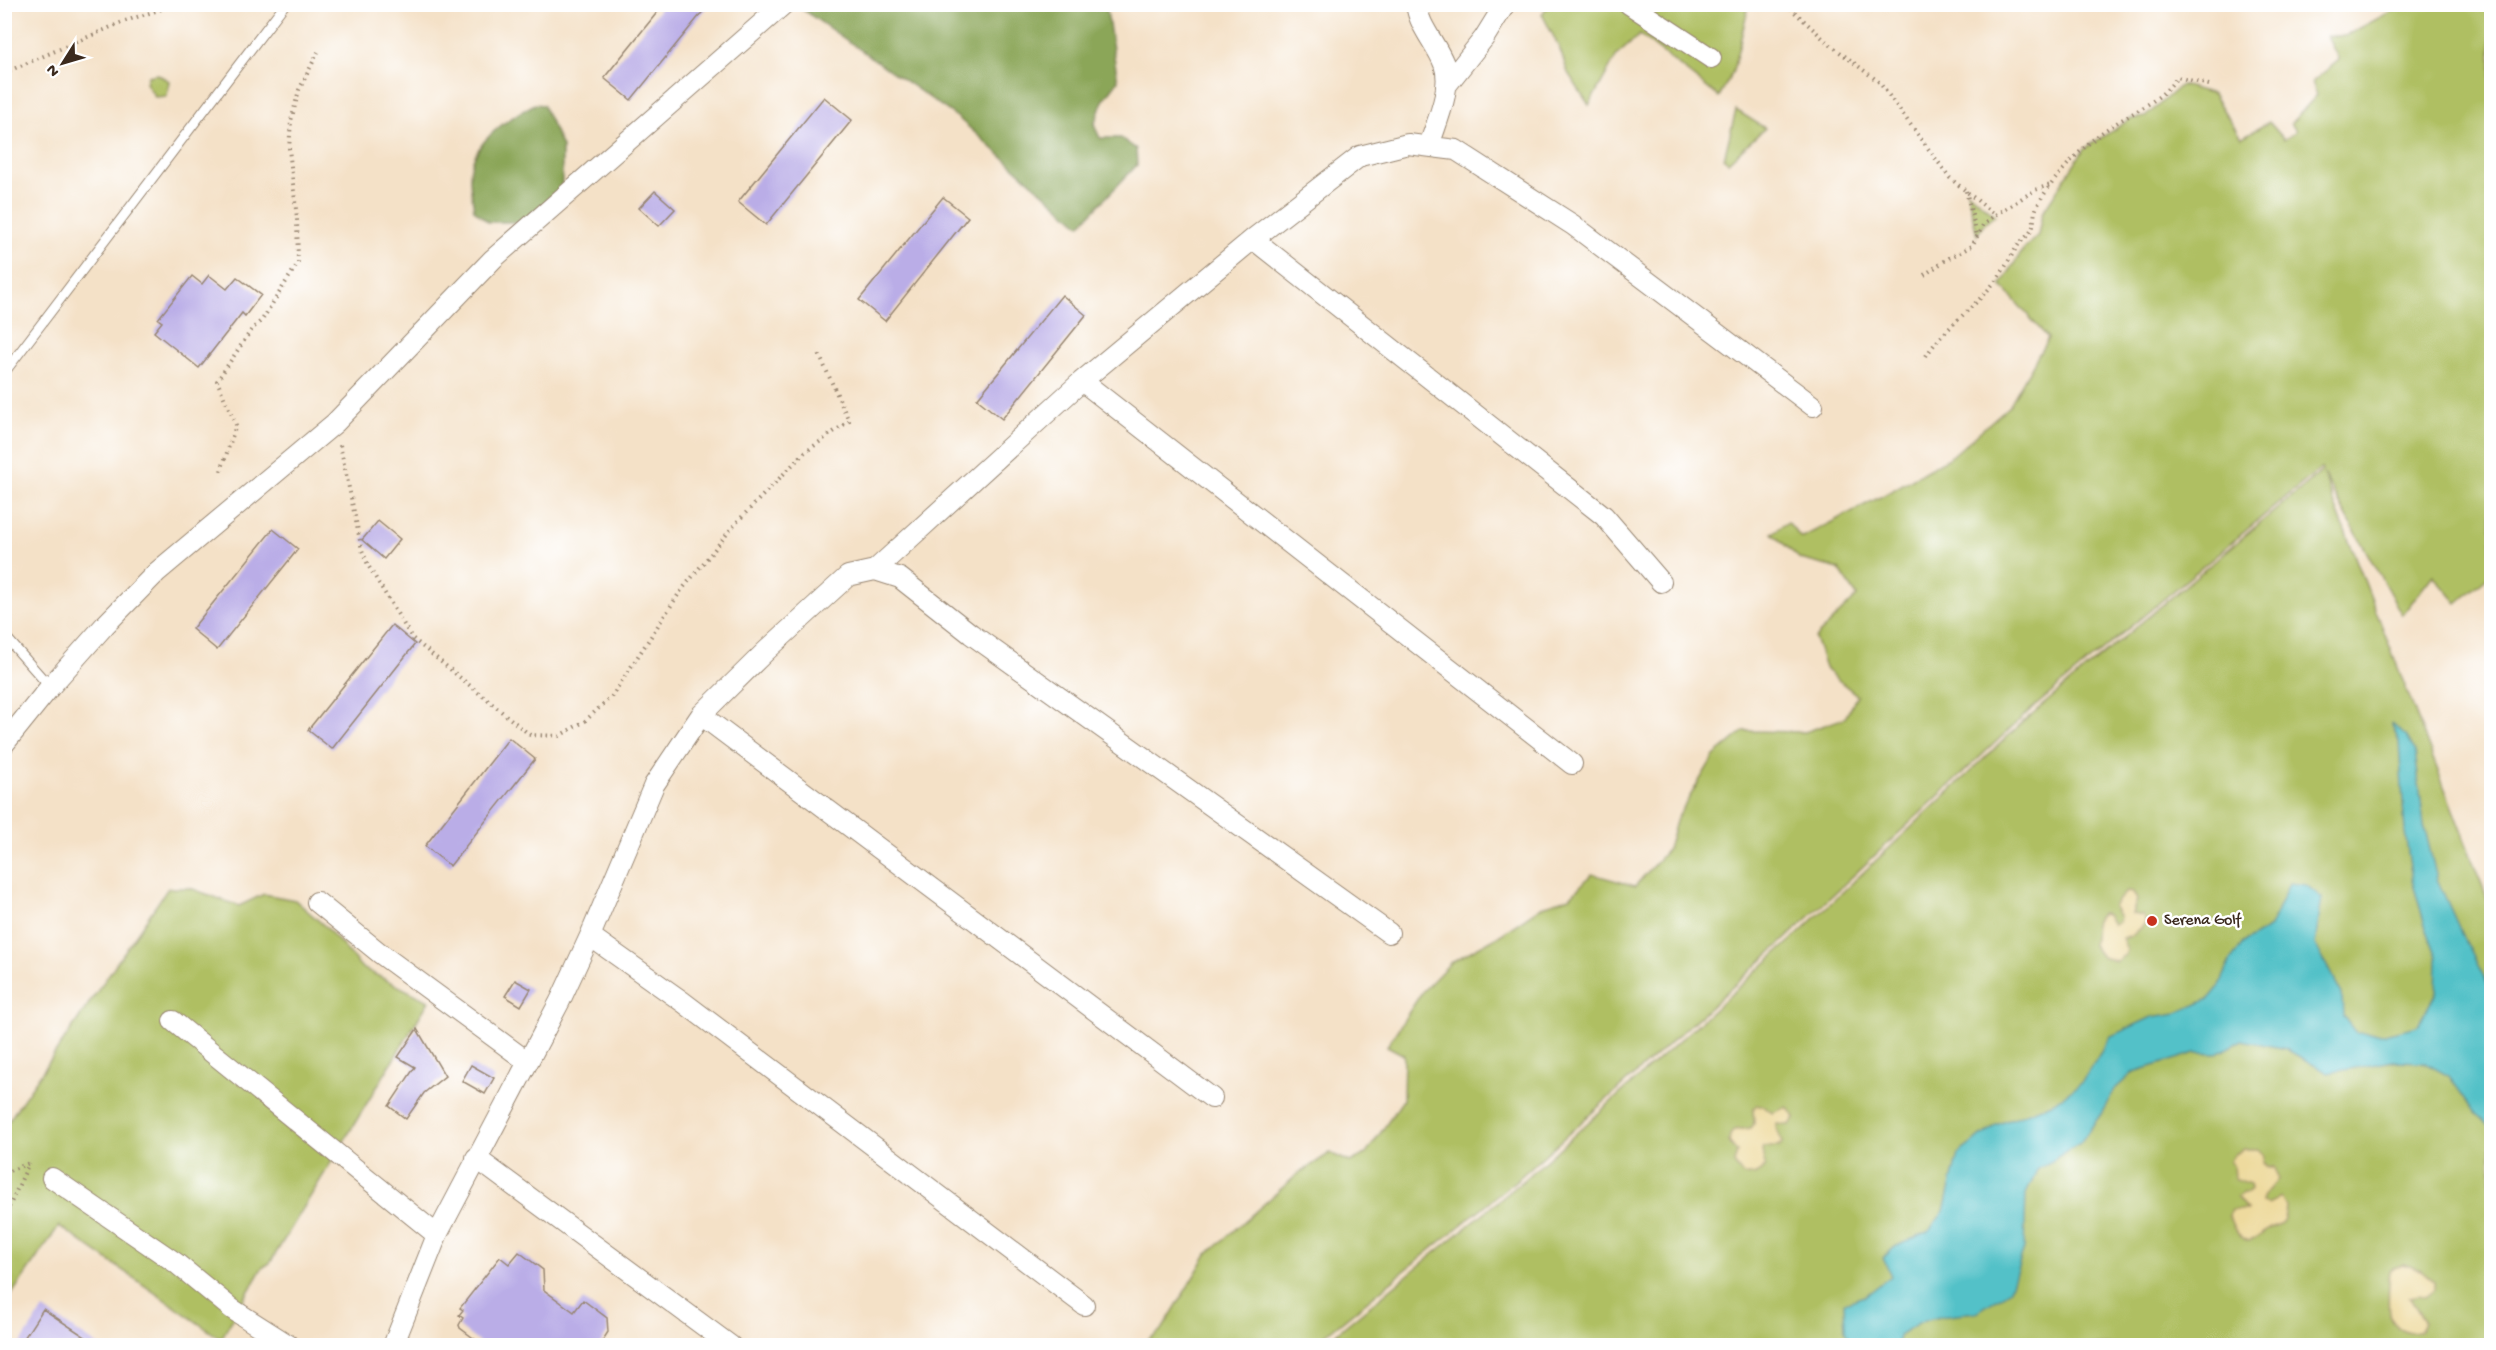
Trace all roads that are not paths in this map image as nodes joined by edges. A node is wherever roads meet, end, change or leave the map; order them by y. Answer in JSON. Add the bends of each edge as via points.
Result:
{"nodes":[{"id":1,"x":285,"y":4,"type":"edge"},
{"id":2,"x":784,"y":4,"type":"edge"},
{"id":3,"x":1416,"y":4,"type":"edge"},
{"id":4,"x":1505,"y":4,"type":"edge"},
{"id":5,"x":1629,"y":4,"type":"edge"},
{"id":6,"x":1711,"y":57,"type":"dead end"},
{"id":7,"x":1446,"y":86,"type":"junction"},
{"id":8,"x":1429,"y":147,"type":"junction"},
{"id":9,"x":1253,"y":240,"type":"junction"},
{"id":10,"x":4,"y":373,"type":"edge"},
{"id":11,"x":1082,"y":381,"type":"junction"},
{"id":12,"x":1813,"y":406,"type":"dead end"},
{"id":13,"x":875,"y":570,"type":"junction"},
{"id":14,"x":1661,"y":582,"type":"dead end"},
{"id":15,"x":4,"y":635,"type":"edge"},
{"id":16,"x":50,"y":687,"type":"junction"},
{"id":17,"x":700,"y":715,"type":"junction"},
{"id":18,"x":4,"y":744,"type":"edge"},
{"id":19,"x":1572,"y":764,"type":"dead end"},
{"id":20,"x":317,"y":902,"type":"dead end"},
{"id":21,"x":1389,"y":933,"type":"dead end"},
{"id":22,"x":590,"y":936,"type":"junction"},
{"id":23,"x":173,"y":1021,"type":"dead end"},
{"id":24,"x":528,"y":1062,"type":"junction"},
{"id":25,"x":1212,"y":1098,"type":"dead end"},
{"id":26,"x":476,"y":1158,"type":"junction"},
{"id":27,"x":52,"y":1178,"type":"dead end"},
{"id":28,"x":437,"y":1235,"type":"junction"},
{"id":29,"x":1084,"y":1305,"type":"dead end"},
{"id":30,"x":290,"y":1346,"type":"edge"},
{"id":31,"x":393,"y":1346,"type":"edge"},
{"id":32,"x":731,"y":1346,"type":"edge"}],
"edges":[{"from":1,"to":10,"type":"lane"},
{"from":2,"to":16,"type":"street","via":[[493,259],[335,423],[157,572]]},
{"from":3,"to":7,"type":"street","via":[[1418,18],[1444,65]]},
{"from":4,"to":7,"type":"street"},
{"from":5,"to":6,"type":"street"},
{"from":7,"to":8,"type":"street"},
{"from":8,"to":9,"type":"street","via":[[1408,144],[1360,156]]},
{"from":8,"to":12,"type":"street","via":[[1456,150],[1573,225]]},
{"from":9,"to":11,"type":"street"},
{"from":9,"to":14,"type":"street","via":[[1604,516]]},
{"from":11,"to":13,"type":"street"},
{"from":11,"to":19,"type":"street"},
{"from":13,"to":17,"type":"street","via":[[848,576]]},
{"from":13,"to":21,"type":"street","via":[[900,578],[971,634]]},
{"from":15,"to":16,"type":"lane"},
{"from":16,"to":18,"type":"street"},
{"from":17,"to":22,"type":"street","via":[[654,785]]},
{"from":17,"to":25,"type":"street"},
{"from":20,"to":24,"type":"street"},
{"from":22,"to":24,"type":"street"},
{"from":22,"to":29,"type":"street"},
{"from":23,"to":28,"type":"street"},
{"from":24,"to":26,"type":"street"},
{"from":26,"to":28,"type":"street"},
{"from":26,"to":32,"type":"street"},
{"from":27,"to":30,"type":"street","via":[[176,1263],[232,1309]]},
{"from":28,"to":31,"type":"street"}]}
